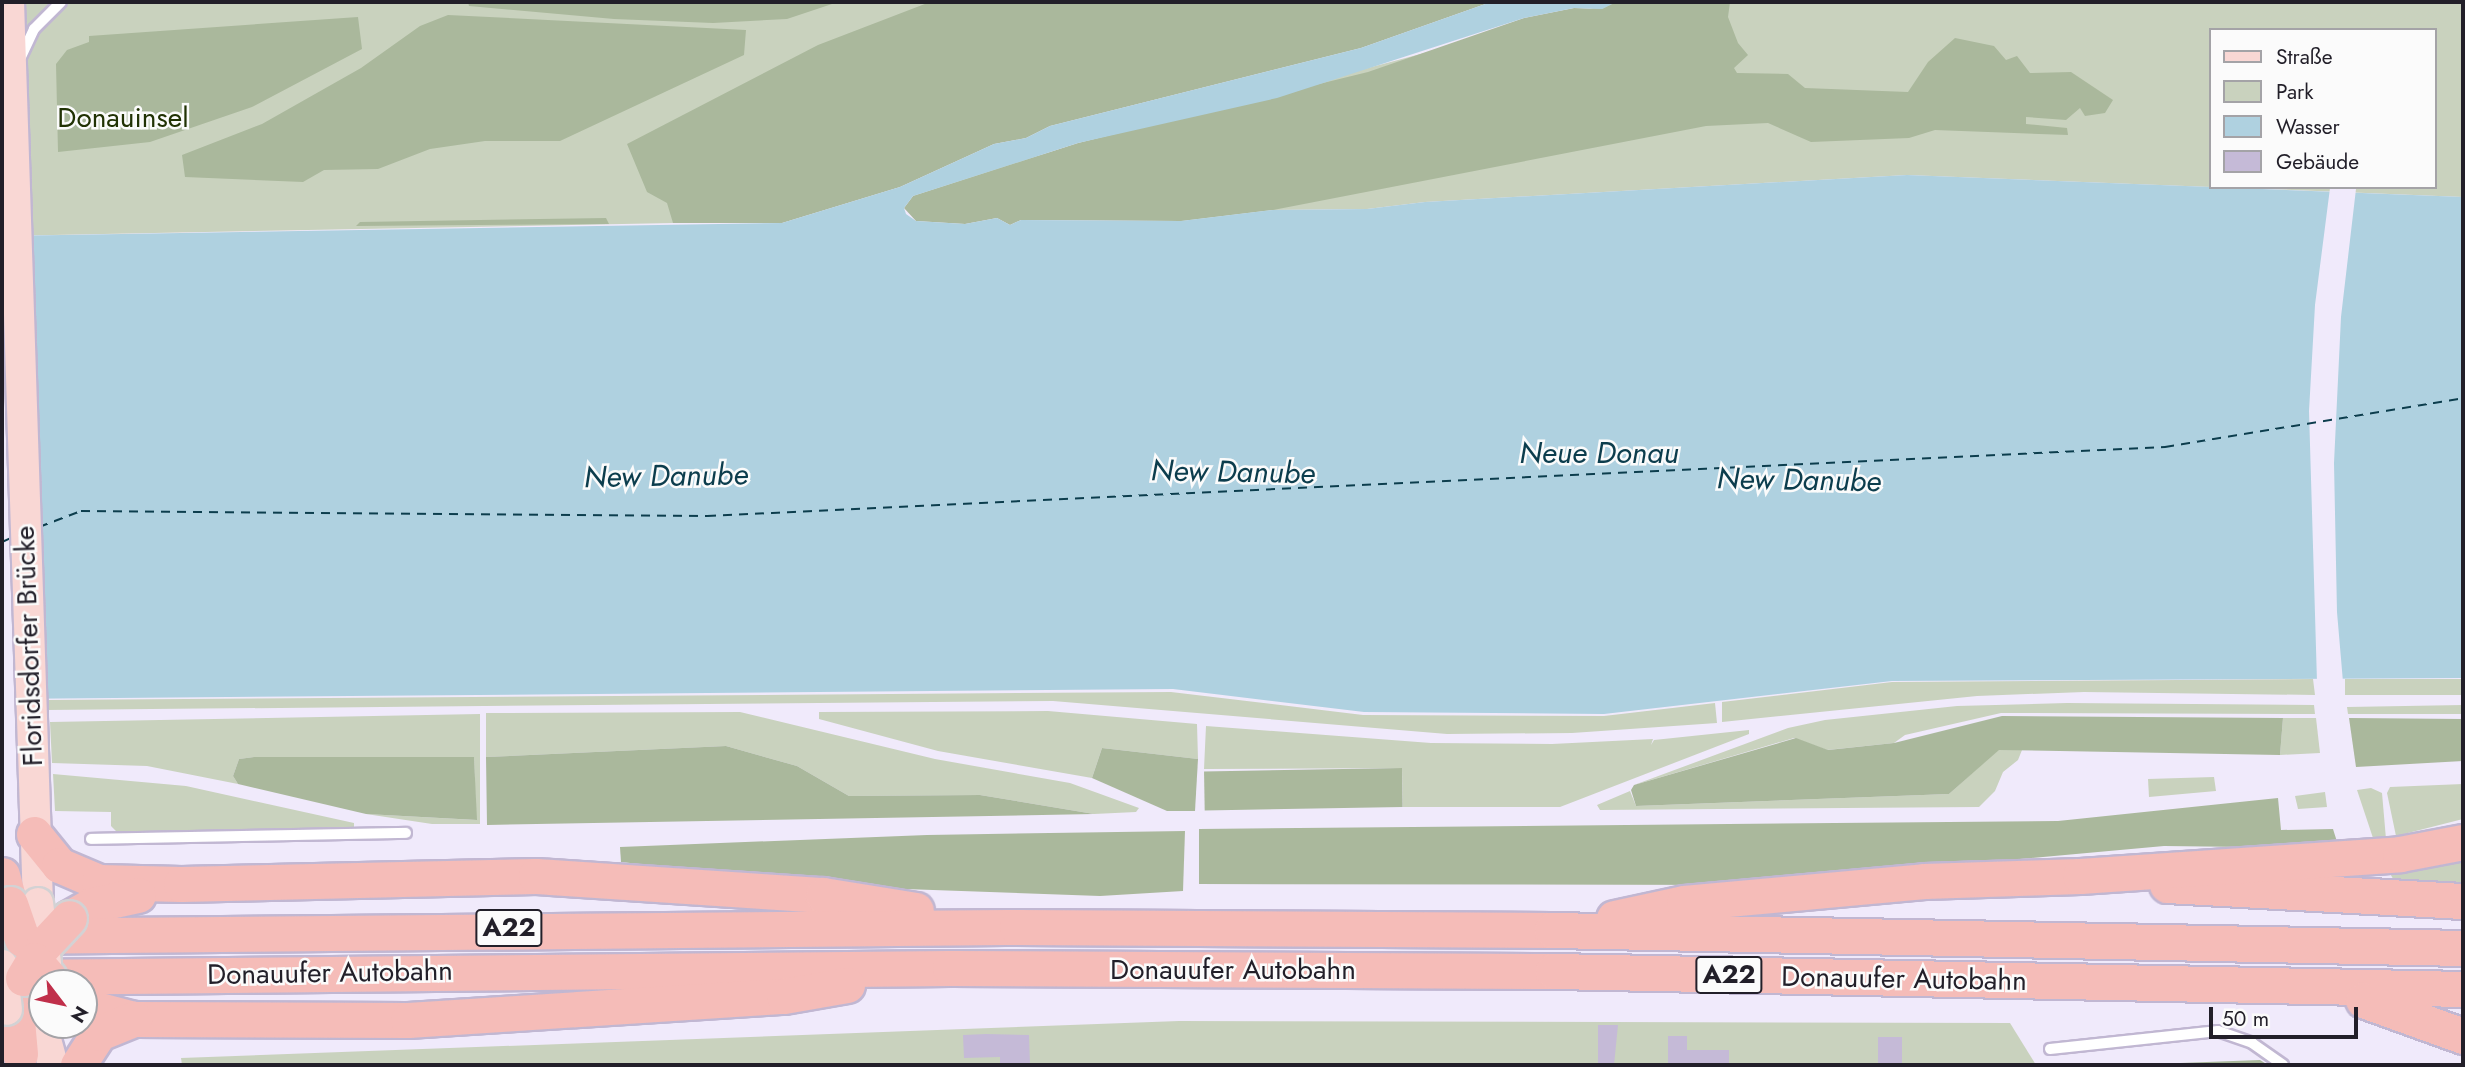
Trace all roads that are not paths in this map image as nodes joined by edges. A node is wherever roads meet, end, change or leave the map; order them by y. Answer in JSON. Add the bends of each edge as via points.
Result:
{"nodes":[{"id":1,"x":9,"y":2,"type":"edge"},
{"id":2,"x":61,"y":2,"type":"edge"},
{"id":3,"x":12,"y":80,"type":"junction"},
{"id":4,"x":406,"y":833,"type":"dead end"},
{"id":5,"x":34,"y":834,"type":"junction"},
{"id":6,"x":91,"y":839,"type":"dead end"},
{"id":7,"x":2453,"y":844,"type":"edge"},
{"id":8,"x":2080,"y":876,"type":"junction"},
{"id":9,"x":181,"y":884,"type":"junction"},
{"id":10,"x":2463,"y":901,"type":"edge"},
{"id":11,"x":1017,"y":927,"type":"junction"},
{"id":12,"x":1552,"y":930,"type":"junction"},
{"id":13,"x":2463,"y":948,"type":"edge"},
{"id":14,"x":25,"y":962,"type":"edge"},
{"id":15,"x":950,"y":968,"type":"junction"},
{"id":16,"x":2319,"y":987,"type":"junction"},
{"id":17,"x":2463,"y":989,"type":"edge"},
{"id":18,"x":98,"y":1010,"type":"edge"},
{"id":19,"x":134,"y":1019,"type":"junction"},
{"id":20,"x":2463,"y":1036,"type":"edge"},
{"id":21,"x":2050,"y":1049,"type":"dead end"},
{"id":22,"x":15,"y":1055,"type":"edge"},
{"id":23,"x":53,"y":1065,"type":"edge"},
{"id":24,"x":67,"y":1065,"type":"edge"},
{"id":25,"x":78,"y":1065,"type":"edge"},
{"id":26,"x":2283,"y":1065,"type":"edge"}],
"edges":[{"from":1,"to":3,"type":"main road","name":"Floridsdorfer Brücke"},
{"from":2,"to":3,"type":"lane","via":[[34,29]]},
{"from":3,"to":5,"type":"main road","name":"Floridsdorfer Brücke"},
{"from":4,"to":6,"type":"lane"},
{"from":5,"to":9,"type":"highway","via":[[59,865],[82,878]]},
{"from":5,"to":14,"type":"main road","name":"Floridsdorfer Brücke"},
{"from":7,"to":8,"type":"highway"},
{"from":8,"to":10,"type":"highway","via":[[2193,888]]},
{"from":8,"to":12,"type":"highway","via":[[1924,881],[1684,903]]},
{"from":9,"to":11,"type":"highway","via":[[427,876],[673,883],[823,895]]},
{"from":9,"to":14,"type":"highway","bridge":true,"via":[[102,901],[69,918]]},
{"from":11,"to":12,"type":"highway","name":"Donauufer Autobahn","number":"A22"},
{"from":11,"to":14,"type":"highway","name":"Donauufer Autobahn","number":"A22"},
{"from":12,"to":13,"type":"highway","name":"Donauufer Autobahn","number":"A22"},
{"from":14,"to":15,"type":"highway","name":"Donauufer Autobahn","number":"A22"},
{"from":14,"to":22,"type":"highway"},
{"from":14,"to":23,"type":"main road"},
{"from":14,"to":24,"type":"main road"},
{"from":15,"to":16,"type":"highway","name":"Donauufer Autobahn","number":"A22","via":[[1553,971]]},
{"from":15,"to":19,"type":"highway","via":[[784,996],[508,1017]]},
{"from":16,"to":17,"type":"highway","name":"Donauufer Autobahn","number":"A22"},
{"from":16,"to":20,"type":"highway","via":[[2418,1016]]},
{"from":18,"to":19,"type":"highway"},
{"from":19,"to":25,"type":"highway","via":[[99,1033]]},
{"from":21,"to":26,"type":"lane","via":[[2218,1031],[2252,1043]]}]}
